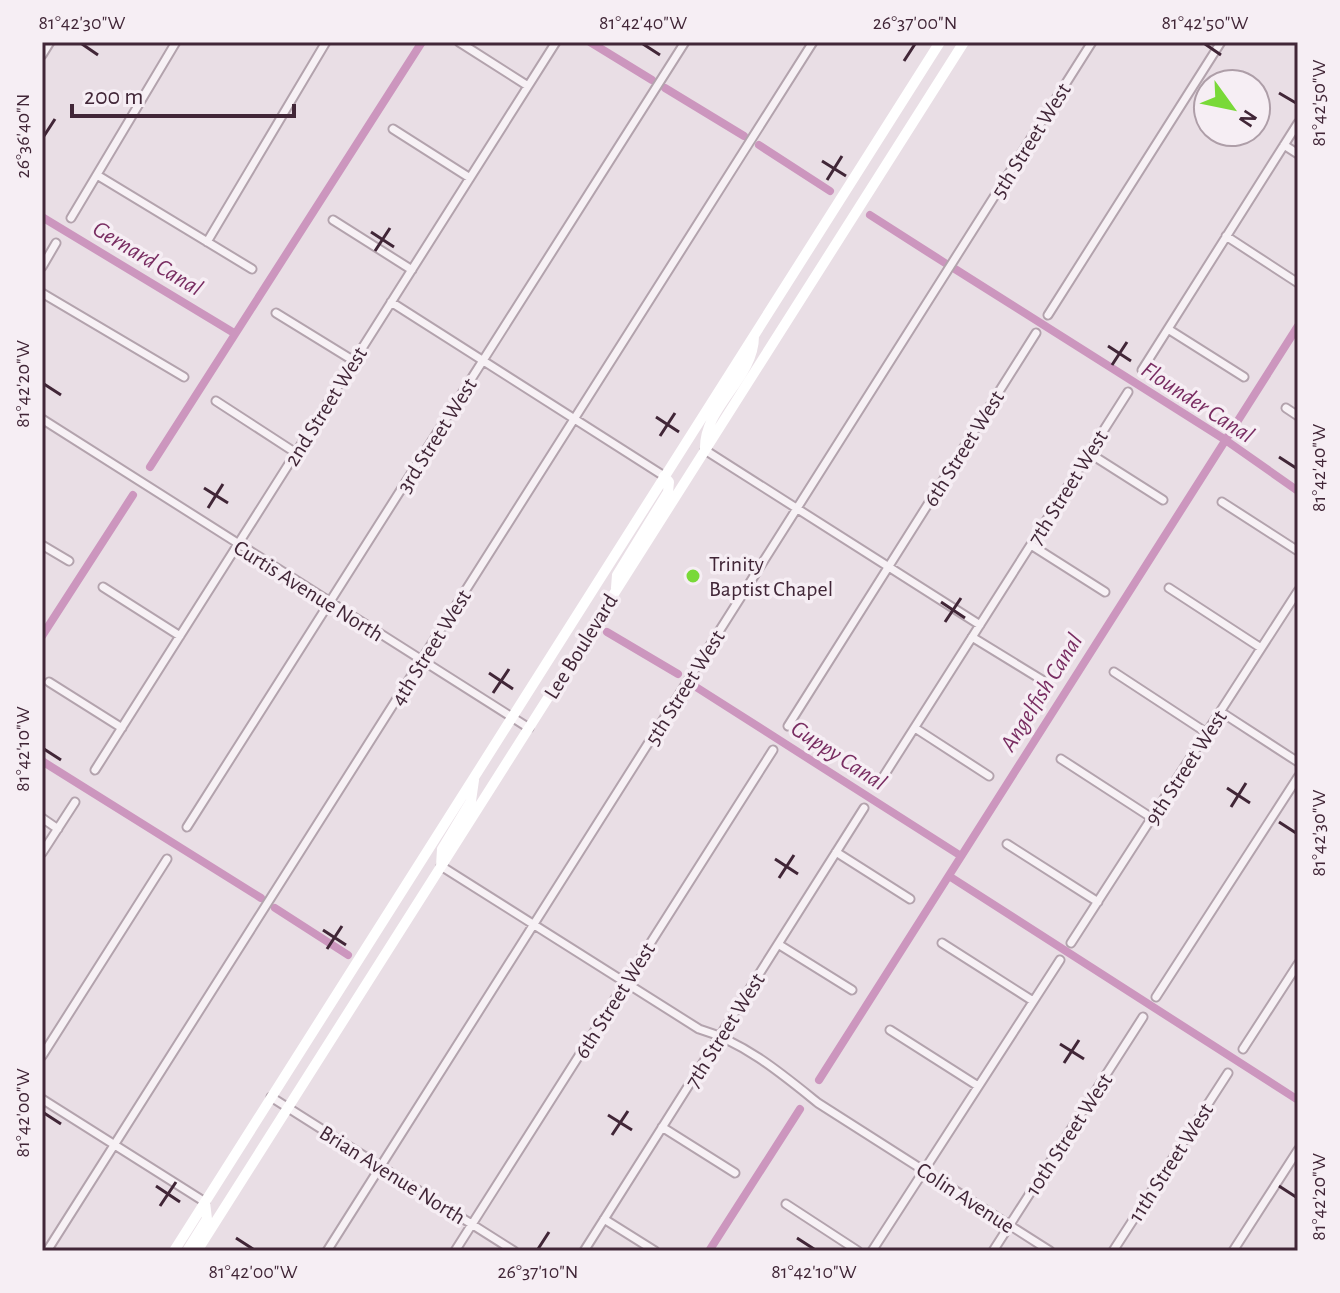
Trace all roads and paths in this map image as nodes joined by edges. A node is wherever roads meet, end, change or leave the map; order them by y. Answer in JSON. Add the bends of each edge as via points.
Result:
{"nodes":[{"id":1,"x":50,"y":42,"type":"edge"},
{"id":2,"x":176,"y":42,"type":"edge"},
{"id":3,"x":326,"y":42,"type":"edge"},
{"id":4,"x":459,"y":42,"type":"edge"},
{"id":5,"x":556,"y":42,"type":"edge"},
{"id":6,"x":685,"y":42,"type":"edge"},
{"id":7,"x":813,"y":42,"type":"edge"},
{"id":8,"x":940,"y":42,"type":"edge"},
{"id":9,"x":964,"y":42,"type":"edge"},
{"id":10,"x":1092,"y":42,"type":"edge"},
{"id":11,"x":1221,"y":42,"type":"edge"},
{"id":12,"x":42,"y":55,"type":"edge"},
{"id":13,"x":528,"y":86,"type":"junction"},
{"id":14,"x":1298,"y":123,"type":"edge"},
{"id":15,"x":393,"y":129,"type":"dead end"},
{"id":16,"x":1284,"y":145,"type":"junction"},
{"id":17,"x":1298,"y":154,"type":"edge"},
{"id":18,"x":97,"y":175,"type":"junction"},
{"id":19,"x":470,"y":178,"type":"junction"},
{"id":20,"x":71,"y":218,"type":"dead end"},
{"id":21,"x":333,"y":220,"type":"dead end"},
{"id":22,"x":1226,"y":236,"type":"junction"},
{"id":23,"x":207,"y":242,"type":"junction"},
{"id":24,"x":56,"y":243,"type":"dead end"},
{"id":25,"x":42,"y":267,"type":"edge"},
{"id":26,"x":252,"y":269,"type":"dead end"},
{"id":27,"x":412,"y":270,"type":"junction"},
{"id":28,"x":1298,"y":283,"type":"edge"},
{"id":29,"x":42,"y":293,"type":"edge"},
{"id":30,"x":391,"y":302,"type":"junction"},
{"id":31,"x":276,"y":313,"type":"dead end"},
{"id":32,"x":1048,"y":315,"type":"dead end"},
{"id":33,"x":1168,"y":329,"type":"junction"},
{"id":34,"x":1036,"y":333,"type":"dead end"},
{"id":35,"x":755,"y":334,"type":"junction"},
{"id":36,"x":354,"y":361,"type":"junction"},
{"id":37,"x":483,"y":361,"type":"junction"},
{"id":38,"x":1142,"y":370,"type":"dead end"},
{"id":39,"x":184,"y":377,"type":"dead end"},
{"id":40,"x":1244,"y":377,"type":"dead end"},
{"id":41,"x":1128,"y":392,"type":"dead end"},
{"id":42,"x":216,"y":401,"type":"dead end"},
{"id":43,"x":1286,"y":408,"type":"dead end"},
{"id":44,"x":1298,"y":416,"type":"edge"},
{"id":45,"x":42,"y":419,"type":"edge"},
{"id":46,"x":574,"y":419,"type":"junction"},
{"id":47,"x":705,"y":450,"type":"junction"},
{"id":48,"x":296,"y":453,"type":"junction"},
{"id":49,"x":1089,"y":453,"type":"junction"},
{"id":50,"x":664,"y":476,"type":"junction"},
{"id":51,"x":1163,"y":500,"type":"dead end"},
{"id":52,"x":1222,"y":502,"type":"dead end"},
{"id":53,"x":796,"y":509,"type":"junction"},
{"id":54,"x":238,"y":544,"type":"junction"},
{"id":55,"x":42,"y":545,"type":"edge"},
{"id":56,"x":1031,"y":545,"type":"junction"},
{"id":57,"x":1298,"y":551,"type":"edge"},
{"id":58,"x":69,"y":561,"type":"dead end"},
{"id":59,"x":888,"y":567,"type":"junction"},
{"id":60,"x":103,"y":587,"type":"dead end"},
{"id":61,"x":1169,"y":588,"type":"dead end"},
{"id":62,"x":616,"y":590,"type":"junction"},
{"id":63,"x":1298,"y":591,"type":"edge"},
{"id":64,"x":1105,"y":592,"type":"dead end"},
{"id":65,"x":329,"y":603,"type":"junction"},
{"id":66,"x":980,"y":625,"type":"junction"},
{"id":67,"x":180,"y":636,"type":"junction"},
{"id":68,"x":972,"y":637,"type":"junction"},
{"id":69,"x":1261,"y":648,"type":"junction"},
{"id":70,"x":421,"y":661,"type":"junction"},
{"id":71,"x":1114,"y":672,"type":"dead end"},
{"id":72,"x":49,"y":682,"type":"dead end"},
{"id":73,"x":1047,"y":683,"type":"dead end"},
{"id":74,"x":1221,"y":712,"type":"junction"},
{"id":75,"x":511,"y":718,"type":"junction"},
{"id":76,"x":788,"y":726,"type":"dead end"},
{"id":77,"x":122,"y":728,"type":"junction"},
{"id":78,"x":529,"y":728,"type":"junction"},
{"id":79,"x":915,"y":728,"type":"junction"},
{"id":80,"x":1207,"y":733,"type":"junction"},
{"id":81,"x":773,"y":750,"type":"dead end"},
{"id":82,"x":1061,"y":759,"type":"dead end"},
{"id":83,"x":1298,"y":762,"type":"edge"},
{"id":84,"x":95,"y":770,"type":"dead end"},
{"id":85,"x":989,"y":776,"type":"dead end"},
{"id":86,"x":1298,"y":777,"type":"edge"},
{"id":87,"x":474,"y":778,"type":"junction"},
{"id":88,"x":878,"y":785,"type":"dead end"},
{"id":89,"x":75,"y":802,"type":"dead end"},
{"id":90,"x":864,"y":808,"type":"dead end"},
{"id":91,"x":42,"y":818,"type":"edge"},
{"id":92,"x":1152,"y":818,"type":"junction"},
{"id":93,"x":187,"y":827,"type":"dead end"},
{"id":94,"x":58,"y":829,"type":"junction"},
{"id":95,"x":1007,"y":844,"type":"dead end"},
{"id":96,"x":836,"y":852,"type":"junction"},
{"id":97,"x":42,"y":853,"type":"edge"},
{"id":98,"x":167,"y":859,"type":"dead end"},
{"id":99,"x":441,"y":866,"type":"junction"},
{"id":100,"x":910,"y":899,"type":"dead end"},
{"id":101,"x":1098,"y":902,"type":"junction"},
{"id":102,"x":534,"y":925,"type":"junction"},
{"id":103,"x":942,"y":943,"type":"dead end"},
{"id":104,"x":1071,"y":943,"type":"dead end"},
{"id":105,"x":778,"y":944,"type":"junction"},
{"id":106,"x":1060,"y":960,"type":"dead end"},
{"id":107,"x":1298,"y":964,"type":"edge"},
{"id":108,"x":625,"y":983,"type":"junction"},
{"id":109,"x":852,"y":990,"type":"dead end"},
{"id":110,"x":1156,"y":997,"type":"dead end"},
{"id":111,"x":1033,"y":1001,"type":"junction"},
{"id":112,"x":1143,"y":1017,"type":"dead end"},
{"id":113,"x":890,"y":1030,"type":"dead end"},
{"id":114,"x":721,"y":1035,"type":"junction"},
{"id":115,"x":1243,"y":1049,"type":"dead end"},
{"id":116,"x":42,"y":1056,"type":"edge"},
{"id":117,"x":1228,"y":1073,"type":"dead end"},
{"id":118,"x":978,"y":1086,"type":"junction"},
{"id":119,"x":271,"y":1097,"type":"junction"},
{"id":120,"x":42,"y":1099,"type":"edge"},
{"id":121,"x":288,"y":1107,"type":"junction"},
{"id":122,"x":662,"y":1127,"type":"junction"},
{"id":123,"x":115,"y":1145,"type":"junction"},
{"id":124,"x":1298,"y":1150,"type":"edge"},
{"id":125,"x":381,"y":1166,"type":"junction"},
{"id":126,"x":924,"y":1170,"type":"junction"},
{"id":127,"x":735,"y":1173,"type":"dead end"},
{"id":128,"x":205,"y":1202,"type":"junction"},
{"id":129,"x":786,"y":1204,"type":"dead end"},
{"id":130,"x":604,"y":1219,"type":"junction"},
{"id":131,"x":472,"y":1224,"type":"junction"},
{"id":132,"x":1010,"y":1225,"type":"junction"},
{"id":133,"x":47,"y":1251,"type":"edge"},
{"id":134,"x":174,"y":1251,"type":"edge"},
{"id":135,"x":187,"y":1251,"type":"edge"},
{"id":136,"x":197,"y":1251,"type":"edge"},
{"id":137,"x":327,"y":1251,"type":"edge"},
{"id":138,"x":455,"y":1251,"type":"edge"},
{"id":139,"x":514,"y":1251,"type":"edge"},
{"id":140,"x":584,"y":1251,"type":"edge"},
{"id":141,"x":655,"y":1251,"type":"edge"},
{"id":142,"x":858,"y":1251,"type":"edge"},
{"id":143,"x":872,"y":1251,"type":"edge"},
{"id":144,"x":993,"y":1251,"type":"edge"},
{"id":145,"x":1050,"y":1251,"type":"edge"},
{"id":146,"x":1113,"y":1251,"type":"edge"},
{"id":147,"x":1233,"y":1251,"type":"edge"}],
"edges":[{"from":1,"to":12,"type":"street"},
{"from":2,"to":18,"type":"street"},
{"from":3,"to":23,"type":"street"},
{"from":4,"to":13,"type":"street"},
{"from":5,"to":13,"type":"street","name":"2nd Street West"},
{"from":6,"to":37,"type":"street","name":"3rd Street West"},
{"from":7,"to":46,"type":"street","name":"4th Street West"},
{"from":8,"to":35,"type":"main road","name":"Lee Boulevard"},
{"from":9,"to":47,"type":"main road","name":"Lee Boulevard"},
{"from":10,"to":53,"type":"street","name":"5th Street West"},
{"from":11,"to":32,"type":"street"},
{"from":13,"to":19,"type":"street","name":"2nd Street West"},
{"from":14,"to":16,"type":"street"},
{"from":15,"to":19,"type":"street"},
{"from":16,"to":17,"type":"street"},
{"from":16,"to":22,"type":"street"},
{"from":18,"to":20,"type":"street"},
{"from":18,"to":23,"type":"street"},
{"from":19,"to":27,"type":"street","name":"2nd Street West"},
{"from":21,"to":27,"type":"street"},
{"from":22,"to":28,"type":"street"},
{"from":22,"to":33,"type":"street"},
{"from":23,"to":26,"type":"street"},
{"from":24,"to":25,"type":"street"},
{"from":27,"to":30,"type":"street","name":"2nd Street West"},
{"from":29,"to":39,"type":"street"},
{"from":30,"to":36,"type":"street","name":"2nd Street West"},
{"from":30,"to":37,"type":"street"},
{"from":31,"to":36,"type":"street"},
{"from":33,"to":38,"type":"street"},
{"from":33,"to":40,"type":"street"},
{"from":34,"to":59,"type":"street","name":"6th Street West"},
{"from":35,"to":47,"type":"main road","via":[[754,352],[706,430]]},
{"from":35,"to":50,"type":"main road","name":"Lee Boulevard"},
{"from":36,"to":48,"type":"street","name":"2nd Street West"},
{"from":37,"to":46,"type":"street"},
{"from":37,"to":65,"type":"street","name":"3rd Street West"},
{"from":41,"to":49,"type":"street","name":"7th Street West"},
{"from":42,"to":48,"type":"street"},
{"from":43,"to":44,"type":"street"},
{"from":45,"to":54,"type":"street","name":"Curtis Avenue North"},
{"from":46,"to":50,"type":"street"},
{"from":46,"to":70,"type":"street","name":"4th Street West"},
{"from":47,"to":53,"type":"street"},
{"from":47,"to":62,"type":"main road","name":"Lee Boulevard"},
{"from":48,"to":54,"type":"street","name":"2nd Street West"},
{"from":49,"to":51,"type":"street"},
{"from":49,"to":56,"type":"street","name":"7th Street West"},
{"from":50,"to":62,"type":"main road","via":[[668,492],[617,575]]},
{"from":50,"to":75,"type":"main road","name":"Lee Boulevard"},
{"from":52,"to":57,"type":"street"},
{"from":53,"to":59,"type":"street"},
{"from":53,"to":102,"type":"street","name":"5th Street West"},
{"from":54,"to":65,"type":"street","name":"Curtis Avenue North"},
{"from":54,"to":67,"type":"street","name":"2nd Street West"},
{"from":55,"to":58,"type":"street"},
{"from":56,"to":64,"type":"street"},
{"from":56,"to":66,"type":"street","name":"7th Street West"},
{"from":59,"to":66,"type":"street"},
{"from":59,"to":76,"type":"street","name":"6th Street West"},
{"from":60,"to":67,"type":"street"},
{"from":61,"to":69,"type":"street"},
{"from":62,"to":78,"type":"main road","name":"Lee Boulevard"},
{"from":63,"to":69,"type":"street","name":"9th Street West"},
{"from":65,"to":70,"type":"street","name":"Curtis Avenue North"},
{"from":65,"to":93,"type":"street","name":"3rd Street West"},
{"from":66,"to":68,"type":"street","name":"7th Street West"},
{"from":67,"to":77,"type":"street","name":"2nd Street West"},
{"from":68,"to":73,"type":"street"},
{"from":68,"to":79,"type":"street","name":"7th Street West"},
{"from":69,"to":74,"type":"street","name":"9th Street West"},
{"from":70,"to":75,"type":"street","name":"Curtis Avenue North"},
{"from":70,"to":123,"type":"street","name":"4th Street West"},
{"from":71,"to":80,"type":"street"},
{"from":72,"to":77,"type":"street"},
{"from":74,"to":80,"type":"street","name":"9th Street West"},
{"from":74,"to":83,"type":"street"},
{"from":75,"to":78,"type":"street","name":"Curtis Avenue North"},
{"from":75,"to":87,"type":"main road","name":"Lee Boulevard"},
{"from":77,"to":84,"type":"street","name":"2nd Street West"},
{"from":78,"to":99,"type":"main road","name":"Lee Boulevard"},
{"from":79,"to":85,"type":"street"},
{"from":79,"to":88,"type":"street","name":"7th Street West"},
{"from":80,"to":92,"type":"street","name":"9th Street West"},
{"from":81,"to":108,"type":"street","name":"6th Street West"},
{"from":82,"to":92,"type":"street"},
{"from":86,"to":110,"type":"street"},
{"from":87,"to":99,"type":"main road","via":[[471,801],[442,849]]},
{"from":87,"to":119,"type":"main road","name":"Lee Boulevard"},
{"from":89,"to":94,"type":"street"},
{"from":90,"to":96,"type":"street","name":"7th Street West"},
{"from":91,"to":94,"type":"street"},
{"from":92,"to":101,"type":"street","name":"9th Street West"},
{"from":94,"to":97,"type":"street"},
{"from":95,"to":101,"type":"street"},
{"from":96,"to":100,"type":"street"},
{"from":96,"to":105,"type":"street","name":"7th Street West"},
{"from":98,"to":116,"type":"street"},
{"from":99,"to":102,"type":"street","name":"Colin Avenue"},
{"from":99,"to":121,"type":"main road","name":"Lee Boulevard"},
{"from":101,"to":104,"type":"street","name":"9th Street West"},
{"from":102,"to":108,"type":"street","name":"Colin Avenue"},
{"from":102,"to":125,"type":"street","name":"5th Street West"},
{"from":103,"to":111,"type":"street"},
{"from":105,"to":109,"type":"street"},
{"from":105,"to":114,"type":"street","name":"7th Street West"},
{"from":106,"to":111,"type":"street"},
{"from":107,"to":115,"type":"street"},
{"from":108,"to":114,"type":"street","name":"Colin Avenue","via":[[699,1029]]},
{"from":108,"to":131,"type":"street","name":"6th Street West"},
{"from":111,"to":118,"type":"street"},
{"from":112,"to":132,"type":"street","name":"10th Street West"},
{"from":113,"to":118,"type":"street"},
{"from":114,"to":122,"type":"street","name":"7th Street West"},
{"from":114,"to":126,"type":"street","name":"Colin Avenue"},
{"from":117,"to":146,"type":"street","name":"11th Street West"},
{"from":118,"to":126,"type":"street"},
{"from":119,"to":121,"type":"street","name":"Brian Avenue North"},
{"from":119,"to":128,"type":"main road","name":"Lee Boulevard"},
{"from":120,"to":123,"type":"street"},
{"from":121,"to":125,"type":"street","name":"Brian Avenue North"},
{"from":121,"to":136,"type":"main road","name":"Lee Boulevard"},
{"from":122,"to":127,"type":"street"},
{"from":122,"to":130,"type":"street","name":"7th Street West"},
{"from":123,"to":128,"type":"street"},
{"from":123,"to":133,"type":"street","name":"4th Street West"},
{"from":124,"to":147,"type":"street"},
{"from":125,"to":131,"type":"street","name":"Brian Avenue North"},
{"from":125,"to":137,"type":"street","name":"5th Street West"},
{"from":126,"to":132,"type":"street","name":"Colin Avenue"},
{"from":126,"to":143,"type":"street"},
{"from":128,"to":134,"type":"main road","name":"Lee Boulevard"},
{"from":128,"to":135,"type":"main road","via":[[207,1219]]},
{"from":129,"to":142,"type":"street"},
{"from":130,"to":140,"type":"street","name":"7th Street West"},
{"from":130,"to":141,"type":"street"},
{"from":131,"to":138,"type":"street","name":"6th Street West"},
{"from":131,"to":139,"type":"street","name":"Brian Avenue North"},
{"from":132,"to":144,"type":"street","name":"10th Street West"},
{"from":132,"to":145,"type":"street","name":"Colin Avenue"}]}
